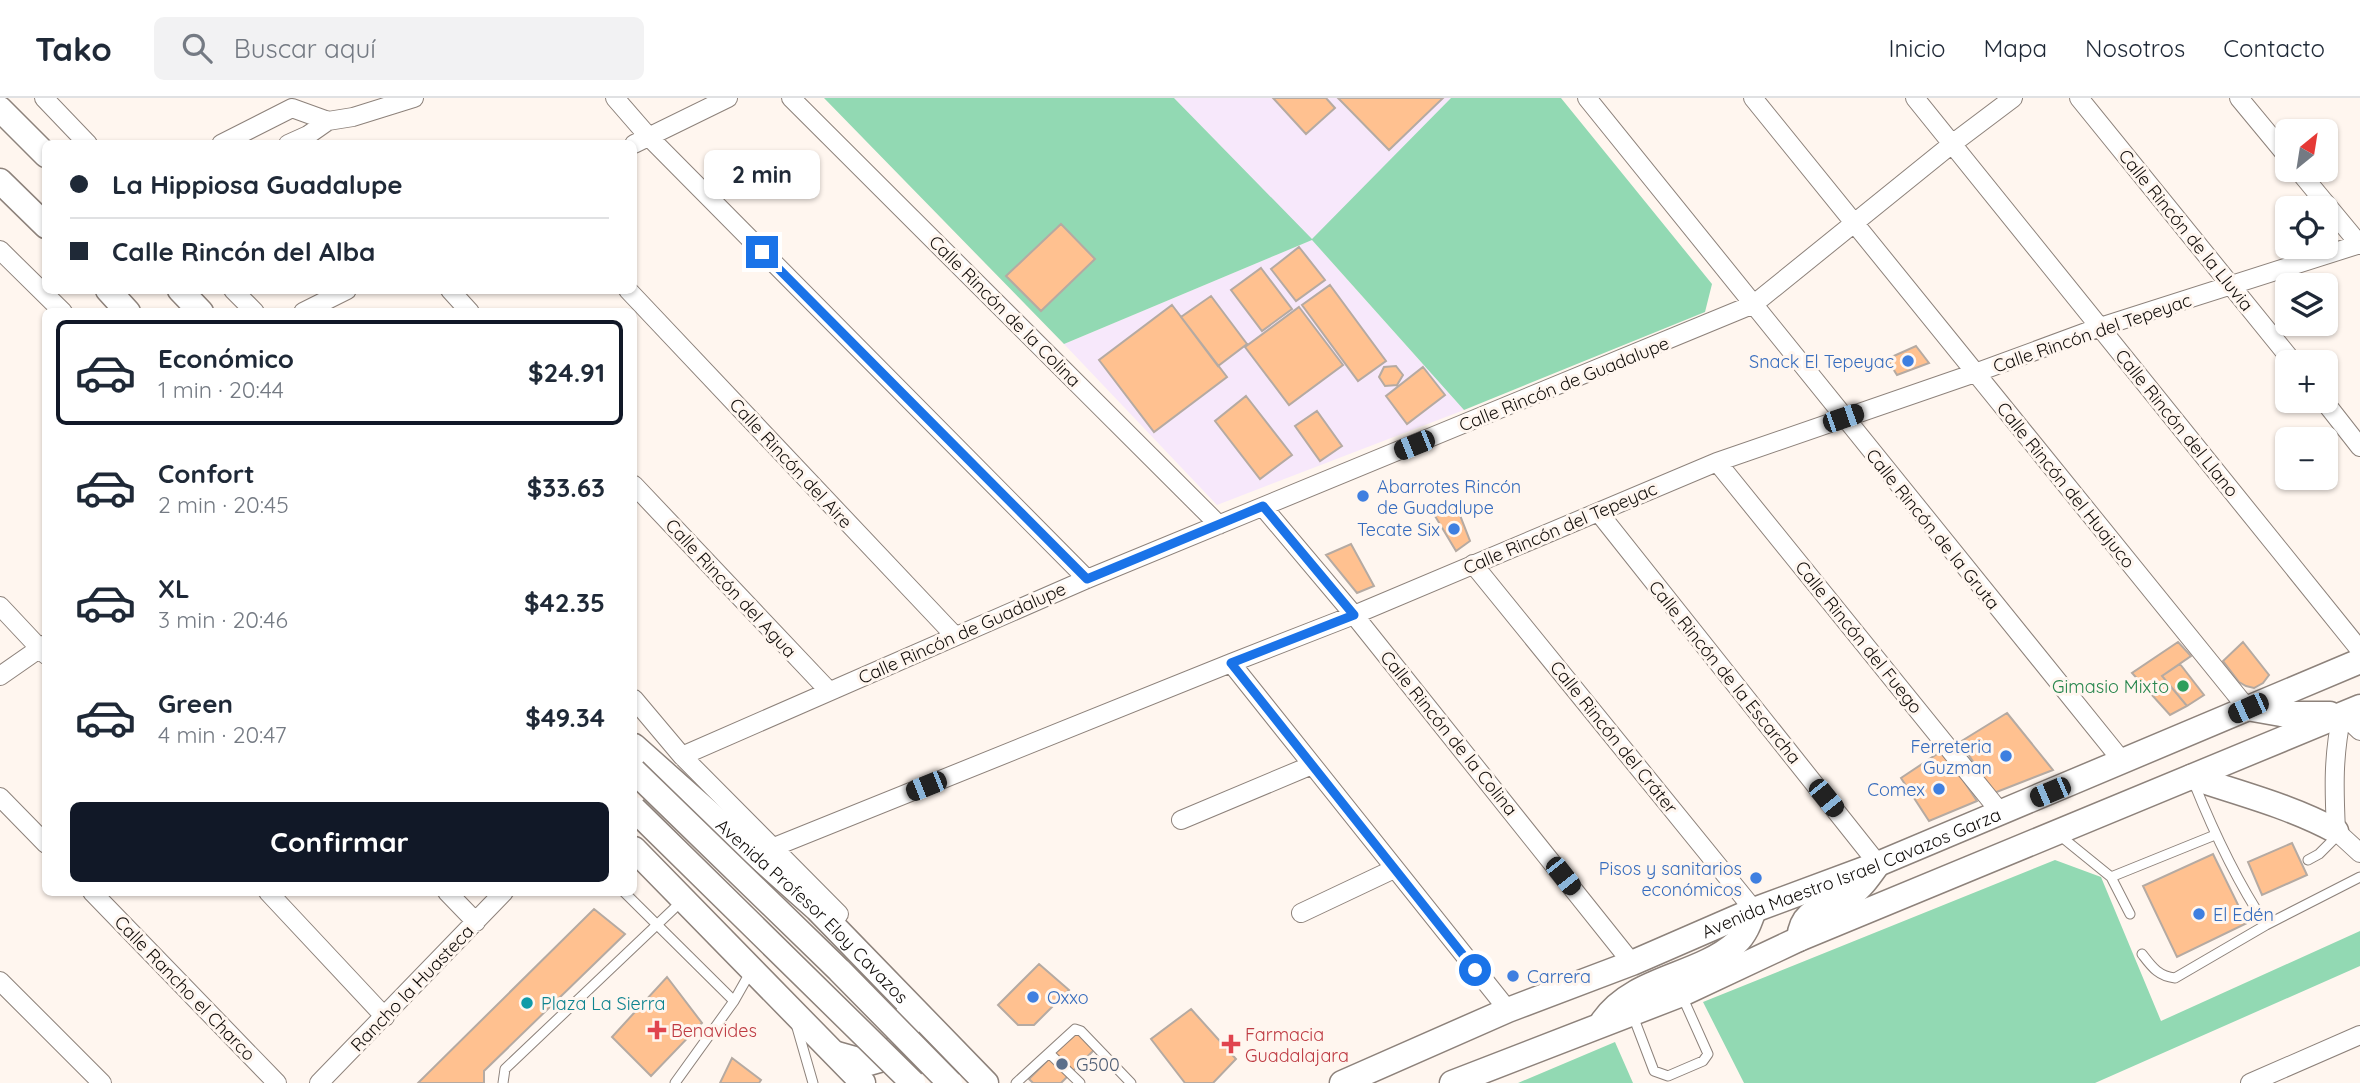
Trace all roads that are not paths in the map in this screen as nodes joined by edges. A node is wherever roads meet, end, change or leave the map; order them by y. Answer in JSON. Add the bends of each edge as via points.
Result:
{"nodes":[{"id":1,"x":44,"y":98,"type":"edge"},
{"id":2,"x":414,"y":98,"type":"edge"},
{"id":3,"x":615,"y":98,"type":"edge"},
{"id":4,"x":728,"y":98,"type":"edge"},
{"id":5,"x":791,"y":98,"type":"edge"},
{"id":6,"x":1587,"y":98,"type":"edge"},
{"id":7,"x":1753,"y":98,"type":"edge"},
{"id":8,"x":1914,"y":98,"type":"edge"},
{"id":9,"x":2013,"y":98,"type":"edge"},
{"id":10,"x":2078,"y":98,"type":"edge"},
{"id":11,"x":2239,"y":98,"type":"edge"},
{"id":12,"x":287,"y":103,"type":"edge"},
{"id":13,"x":0,"y":109,"type":"edge"},
{"id":14,"x":328,"y":121,"type":"junction"},
{"id":15,"x":308,"y":135,"type":"junction"},
{"id":16,"x":84,"y":140,"type":"edge"},
{"id":17,"x":227,"y":140,"type":"edge"},
{"id":18,"x":297,"y":140,"type":"edge"},
{"id":19,"x":641,"y":140,"type":"edge"},
{"id":20,"x":2275,"y":142,"type":"edge"},
{"id":21,"x":1952,"y":144,"type":"junction"},
{"id":22,"x":42,"y":151,"type":"edge"},
{"id":23,"x":0,"y":181,"type":"edge"},
{"id":24,"x":2308,"y":182,"type":"edge"},
{"id":25,"x":0,"y":187,"type":"edge"},
{"id":26,"x":23,"y":204,"type":"junction"},
{"id":27,"x":42,"y":222,"type":"edge"},
{"id":28,"x":1855,"y":223,"type":"junction"},
{"id":29,"x":2360,"y":244,"type":"edge"},
{"id":30,"x":0,"y":250,"type":"edge"},
{"id":31,"x":2232,"y":286,"type":"junction"},
{"id":32,"x":42,"y":291,"type":"edge"},
{"id":33,"x":45,"y":294,"type":"edge"},
{"id":34,"x":112,"y":294,"type":"edge"},
{"id":35,"x":184,"y":294,"type":"edge"},
{"id":36,"x":237,"y":294,"type":"edge"},
{"id":37,"x":340,"y":294,"type":"edge"},
{"id":38,"x":454,"y":294,"type":"edge"},
{"id":39,"x":632,"y":294,"type":"edge"},
{"id":40,"x":1754,"y":304,"type":"junction"},
{"id":41,"x":60,"y":308,"type":"edge"},
{"id":42,"x":124,"y":308,"type":"edge"},
{"id":43,"x":197,"y":308,"type":"edge"},
{"id":44,"x":251,"y":308,"type":"edge"},
{"id":45,"x":311,"y":308,"type":"edge"},
{"id":46,"x":466,"y":308,"type":"edge"},
{"id":47,"x":2100,"y":327,"type":"junction"},
{"id":48,"x":2283,"y":350,"type":"edge"},
{"id":49,"x":1975,"y":373,"type":"junction"},
{"id":50,"x":2333,"y":413,"type":"edge"},
{"id":51,"x":1843,"y":418,"type":"junction"},
{"id":52,"x":2360,"y":447,"type":"edge"},
{"id":53,"x":1717,"y":462,"type":"junction"},
{"id":54,"x":637,"y":488,"type":"edge"},
{"id":55,"x":1263,"y":506,"type":"junction"},
{"id":56,"x":1599,"y":513,"type":"junction"},
{"id":57,"x":1219,"y":525,"type":"junction"},
{"id":58,"x":1474,"y":564,"type":"junction"},
{"id":59,"x":1087,"y":579,"type":"junction"},
{"id":60,"x":0,"y":606,"type":"edge"},
{"id":61,"x":1354,"y":615,"type":"junction"},
{"id":62,"x":955,"y":636,"type":"junction"},
{"id":63,"x":42,"y":648,"type":"edge"},
{"id":64,"x":42,"y":650,"type":"edge"},
{"id":65,"x":2360,"y":650,"type":"edge"},
{"id":66,"x":2360,"y":661,"type":"edge"},
{"id":67,"x":1231,"y":663,"type":"junction"},
{"id":68,"x":0,"y":676,"type":"edge"},
{"id":69,"x":829,"y":691,"type":"junction"},
{"id":70,"x":637,"y":703,"type":"edge"},
{"id":71,"x":2354,"y":706,"type":"edge"},
{"id":72,"x":2248,"y":708,"type":"junction"},
{"id":73,"x":2360,"y":731,"type":"edge"},
{"id":74,"x":637,"y":749,"type":"edge"},
{"id":75,"x":682,"y":756,"type":"junction"},
{"id":76,"x":2123,"y":762,"type":"junction"},
{"id":77,"x":1312,"y":765,"type":"junction"},
{"id":78,"x":637,"y":774,"type":"edge"},
{"id":79,"x":2192,"y":777,"type":"junction"},
{"id":80,"x":0,"y":797,"type":"edge"},
{"id":81,"x":637,"y":812,"type":"edge"},
{"id":82,"x":2001,"y":813,"type":"junction"},
{"id":83,"x":1181,"y":820,"type":"dead end"},
{"id":84,"x":2057,"y":833,"type":"junction"},
{"id":85,"x":2338,"y":833,"type":"junction"},
{"id":86,"x":2215,"y":835,"type":"junction"},
{"id":87,"x":42,"y":840,"type":"edge"},
{"id":88,"x":774,"y":847,"type":"junction"},
{"id":89,"x":637,"y":852,"type":"edge"},
{"id":90,"x":2360,"y":853,"type":"edge"},
{"id":91,"x":2308,"y":860,"type":"dead end"},
{"id":92,"x":1878,"y":863,"type":"junction"},
{"id":93,"x":1394,"y":869,"type":"junction"},
{"id":94,"x":2111,"y":877,"type":"junction"},
{"id":95,"x":2360,"y":877,"type":"edge"},
{"id":96,"x":96,"y":896,"type":"edge"},
{"id":97,"x":272,"y":896,"type":"edge"},
{"id":98,"x":451,"y":896,"type":"edge"},
{"id":99,"x":500,"y":896,"type":"edge"},
{"id":100,"x":628,"y":896,"type":"edge"},
{"id":101,"x":684,"y":899,"type":"junction"},
{"id":102,"x":1754,"y":910,"type":"junction"},
{"id":103,"x":1300,"y":913,"type":"dead end"},
{"id":104,"x":2130,"y":914,"type":"dead end"},
{"id":105,"x":476,"y":922,"type":"junction"},
{"id":106,"x":657,"y":925,"type":"junction"},
{"id":107,"x":2266,"y":925,"type":"junction"},
{"id":108,"x":1799,"y":939,"type":"junction"},
{"id":109,"x":2142,"y":954,"type":"dead end"},
{"id":110,"x":1632,"y":963,"type":"junction"},
{"id":111,"x":752,"y":970,"type":"junction"},
{"id":112,"x":0,"y":981,"type":"edge"},
{"id":113,"x":894,"y":988,"type":"junction"},
{"id":114,"x":1682,"y":995,"type":"junction"},
{"id":115,"x":734,"y":1001,"type":"junction"},
{"id":116,"x":1508,"y":1010,"type":"junction"},
{"id":117,"x":793,"y":1013,"type":"junction"},
{"id":118,"x":1632,"y":1014,"type":"junction"},
{"id":119,"x":385,"y":1017,"type":"junction"},
{"id":120,"x":1600,"y":1024,"type":"junction"},
{"id":121,"x":2360,"y":1035,"type":"edge"},
{"id":122,"x":956,"y":1052,"type":"junction"},
{"id":123,"x":833,"y":1053,"type":"junction"},
{"id":124,"x":1049,"y":1053,"type":"junction"},
{"id":125,"x":102,"y":1083,"type":"edge"},
{"id":126,"x":277,"y":1083,"type":"edge"},
{"id":127,"x":319,"y":1083,"type":"edge"},
{"id":128,"x":503,"y":1083,"type":"edge"},
{"id":129,"x":676,"y":1083,"type":"edge"},
{"id":130,"x":813,"y":1083,"type":"edge"},
{"id":131,"x":863,"y":1083,"type":"edge"},
{"id":132,"x":890,"y":1083,"type":"edge"},
{"id":133,"x":913,"y":1083,"type":"edge"},
{"id":134,"x":950,"y":1083,"type":"edge"},
{"id":135,"x":986,"y":1083,"type":"edge"},
{"id":136,"x":1016,"y":1083,"type":"edge"},
{"id":137,"x":1080,"y":1083,"type":"edge"},
{"id":138,"x":1131,"y":1083,"type":"edge"},
{"id":139,"x":1342,"y":1083,"type":"edge"},
{"id":140,"x":1452,"y":1083,"type":"edge"},
{"id":141,"x":2250,"y":1083,"type":"edge"}],
"edges":[{"from":1,"to":16,"type":"street"},
{"from":2,"to":14,"type":"street"},
{"from":3,"to":19,"type":"street"},
{"from":4,"to":19,"type":"street"},
{"from":5,"to":57,"type":"street","name":"Calle Rincón de la Colina"},
{"from":6,"to":40,"type":"street","name":"Calle Rincón de la Gruta"},
{"from":7,"to":28,"type":"street","name":"Calle Rincón del Huajuco"},
{"from":8,"to":21,"type":"street","name":"Calle Rincón del Llano"},
{"from":9,"to":21,"type":"street","name":"Calle Rincón de Guadalupe"},
{"from":10,"to":31,"type":"street","name":"Calle Rincón de la Lluvia"},
{"from":11,"to":20,"type":"street"},
{"from":12,"to":14,"type":"street"},
{"from":12,"to":15,"type":"street"},
{"from":12,"to":17,"type":"street"},
{"from":13,"to":22,"type":"main road"},
{"from":14,"to":15,"type":"street"},
{"from":15,"to":18,"type":"street"},
{"from":19,"to":59,"type":"street"},
{"from":21,"to":28,"type":"street","name":"Calle Rincón de Guadalupe"},
{"from":21,"to":47,"type":"street","name":"Calle Rincón del Llano"},
{"from":23,"to":26,"type":"main road"},
{"from":24,"to":29,"type":"street"},
{"from":25,"to":26,"type":"main road"},
{"from":26,"to":27,"type":"main road"},
{"from":28,"to":40,"type":"street","name":"Calle Rincón de Guadalupe"},
{"from":28,"to":49,"type":"street","name":"Calle Rincón del Huajuco"},
{"from":29,"to":31,"type":"street","name":"Calle Rincón del Tepeyac"},
{"from":30,"to":32,"type":"street"},
{"from":31,"to":47,"type":"street","name":"Calle Rincón del Tepeyac"},
{"from":31,"to":48,"type":"street","name":"Calle Rincón de la Lluvia"},
{"from":33,"to":41,"type":"street"},
{"from":34,"to":42,"type":"main road"},
{"from":35,"to":43,"type":"main road"},
{"from":36,"to":44,"type":"street"},
{"from":37,"to":45,"type":"street"},
{"from":38,"to":46,"type":"street"},
{"from":39,"to":62,"type":"street","name":"Calle Rincón del Aire"},
{"from":40,"to":51,"type":"street","name":"Calle Rincón de la Gruta"},
{"from":40,"to":55,"type":"street","name":"Calle Rincón de Guadalupe"},
{"from":47,"to":49,"type":"street","name":"Calle Rincón del Tepeyac"},
{"from":47,"to":65,"type":"street","name":"Calle Rincón del Llano"},
{"from":49,"to":51,"type":"street","name":"Calle Rincón del Tepeyac"},
{"from":49,"to":72,"type":"street","name":"Calle Rincón del Huajuco"},
{"from":50,"to":52,"type":"street"},
{"from":51,"to":53,"type":"street","name":"Calle Rincón del Tepeyac"},
{"from":51,"to":76,"type":"street","name":"Calle Rincón de la Gruta"},
{"from":53,"to":56,"type":"street","name":"Calle Rincón del Tepeyac"},
{"from":53,"to":82,"type":"street","name":"Calle Rincón del Fuego"},
{"from":54,"to":69,"type":"street","name":"Calle Rincón del Agua"},
{"from":55,"to":57,"type":"street","name":"Calle Rincón de Guadalupe"},
{"from":55,"to":61,"type":"street","name":"Calle Rincón de la Colina"},
{"from":56,"to":58,"type":"street","name":"Calle Rincón del Tepeyac"},
{"from":56,"to":92,"type":"street","name":"Calle Rincón de la Escarcha"},
{"from":57,"to":59,"type":"street","name":"Calle Rincón de Guadalupe"},
{"from":58,"to":61,"type":"street","name":"Calle Rincón del Tepeyac"},
{"from":58,"to":102,"type":"street","name":"Calle Rincón del Cráter"},
{"from":59,"to":62,"type":"street","name":"Calle Rincón de Guadalupe"},
{"from":60,"to":63,"type":"street"},
{"from":61,"to":67,"type":"street","name":"Calle Rincón del Tepeyac"},
{"from":61,"to":110,"type":"street","name":"Calle Rincón de la Colina"},
{"from":62,"to":69,"type":"street","name":"Calle Rincón de Guadalupe"},
{"from":64,"to":68,"type":"street"},
{"from":66,"to":72,"type":"main road","name":"Avenida Maestro Israel Cavazos Garza"},
{"from":67,"to":77,"type":"street"},
{"from":67,"to":88,"type":"street","name":"Calle Rincón del Tepeyac"},
{"from":69,"to":75,"type":"street","name":"Calle Rincón de Guadalupe"},
{"from":70,"to":75,"type":"street"},
{"from":71,"to":72,"type":"main road","via":[[2300,716]]},
{"from":71,"to":73,"type":"street"},
{"from":71,"to":79,"type":"main road"},
{"from":71,"to":85,"type":"street","via":[[2335,744]]},
{"from":72,"to":76,"type":"main road","name":"Avenida Maestro Israel Cavazos Garza"},
{"from":74,"to":113,"type":"main road","name":"Avenida Profesor Eloy Cavazos","via":[[817,909]]},
{"from":75,"to":88,"type":"street"},
{"from":76,"to":82,"type":"main road","name":"Avenida Maestro Israel Cavazos Garza"},
{"from":77,"to":83,"type":"street"},
{"from":77,"to":93,"type":"street"},
{"from":78,"to":134,"type":"main road","name":"Avenida Profesor Eloy Cavazos","bridge":true},
{"from":79,"to":84,"type":"main road"},
{"from":79,"to":85,"type":"main road","via":[[2306,815]]},
{"from":79,"to":86,"type":"lane"},
{"from":80,"to":87,"type":"street"},
{"from":81,"to":133,"type":"main road","bridge":true},
{"from":82,"to":92,"type":"main road","name":"Avenida Maestro Israel Cavazos Garza"},
{"from":84,"to":94,"type":"lane"},
{"from":84,"to":108,"type":"main road"},
{"from":85,"to":90,"type":"street"},
{"from":85,"to":91,"type":"lane"},
{"from":86,"to":94,"type":"lane"},
{"from":86,"to":107,"type":"lane","via":[[2242,890]]},
{"from":88,"to":113,"type":"street","via":[[870,950]]},
{"from":89,"to":101,"type":"main road"},
{"from":92,"to":102,"type":"main road","name":"Avenida Maestro Israel Cavazos Garza"},
{"from":92,"to":108,"type":"main road","via":[[1849,896],[1803,919]]},
{"from":93,"to":103,"type":"street"},
{"from":93,"to":116,"type":"street"},
{"from":94,"to":104,"type":"lane"},
{"from":95,"to":107,"type":"lane"},
{"from":96,"to":126,"type":"street","name":"Calle Rancho el Charco"},
{"from":97,"to":119,"type":"street"},
{"from":98,"to":105,"type":"street"},
{"from":99,"to":105,"type":"street","name":"Rancho la Huasteca"},
{"from":100,"to":106,"type":"lane"},
{"from":101,"to":106,"type":"lane"},
{"from":101,"to":111,"type":"main road"},
{"from":102,"to":110,"type":"main road","name":"Avenida Maestro Israel Cavazos Garza"},
{"from":102,"to":120,"type":"main road","via":[[1736,943],[1626,998]]},
{"from":105,"to":119,"type":"street","name":"Rancho la Huasteca"},
{"from":106,"to":115,"type":"lane"},
{"from":106,"to":128,"type":"lane","via":[[505,1069]]},
{"from":107,"to":109,"type":"lane","via":[[2175,978],[2156,971]]},
{"from":108,"to":114,"type":"main road"},
{"from":110,"to":116,"type":"main road","name":"Avenida Maestro Israel Cavazos Garza"},
{"from":111,"to":115,"type":"lane"},
{"from":111,"to":117,"type":"main road"},
{"from":112,"to":125,"type":"street"},
{"from":113,"to":122,"type":"main road","name":"Avenida Profesor Eloy Cavazos"},
{"from":113,"to":123,"type":"main road","via":[[908,1027],[895,1050],[869,1063]]},
{"from":114,"to":118,"type":"main road"},
{"from":114,"to":118,"type":"lane","via":[[1708,1054],[1703,1061],[1668,1076],[1654,1070]]},
{"from":115,"to":129,"type":"lane"},
{"from":116,"to":139,"type":"main road","name":"Avenida Maestro Israel Cavazos Garza"},
{"from":117,"to":123,"type":"main road"},
{"from":117,"to":130,"type":"lane"},
{"from":118,"to":120,"type":"main road"},
{"from":119,"to":127,"type":"street","name":"Rancho la Huasteca"},
{"from":120,"to":140,"type":"main road"},
{"from":121,"to":141,"type":"street"},
{"from":122,"to":132,"type":"main road","via":[[912,1054]]},
{"from":122,"to":135,"type":"main road","name":"Avenida Profesor Eloy Cavazos"},
{"from":123,"to":131,"type":"main road"},
{"from":124,"to":136,"type":"lane"},
{"from":124,"to":137,"type":"lane"},
{"from":124,"to":138,"type":"lane","via":[[1078,1029]]}]}
